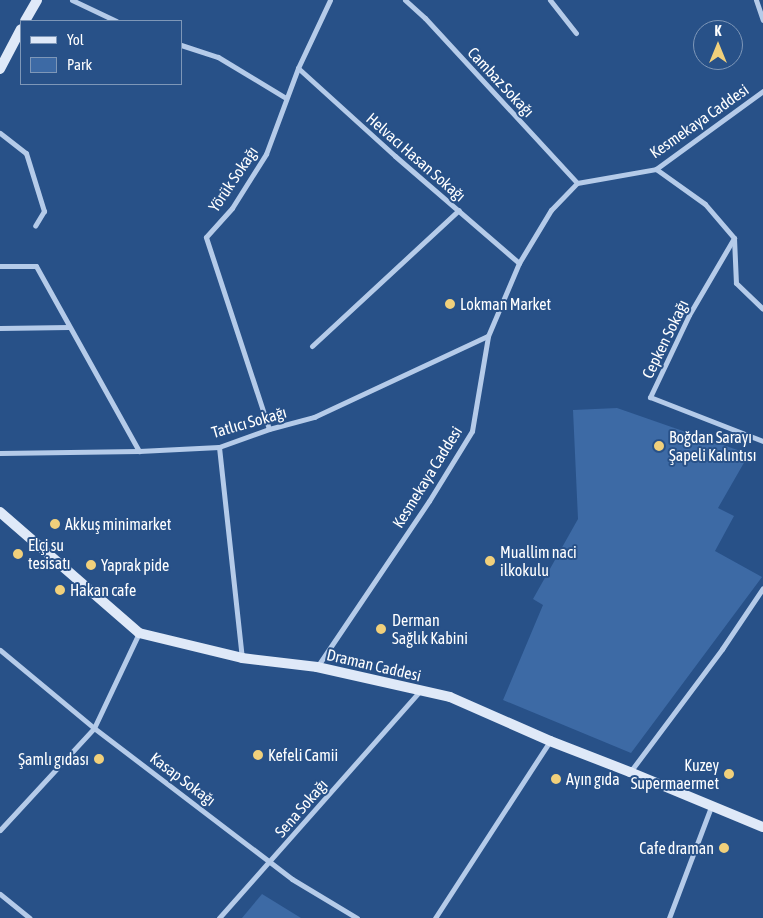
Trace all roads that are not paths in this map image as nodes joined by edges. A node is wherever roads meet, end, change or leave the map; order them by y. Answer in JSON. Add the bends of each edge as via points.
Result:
{"nodes":[{"id":1,"x":37,"y":0,"type":"edge"},
{"id":2,"x":72,"y":0,"type":"edge"},
{"id":3,"x":330,"y":0,"type":"edge"},
{"id":4,"x":404,"y":0,"type":"edge"},
{"id":5,"x":550,"y":0,"type":"edge"},
{"id":6,"x":756,"y":0,"type":"edge"},
{"id":7,"x":26,"y":20,"type":"edge"},
{"id":8,"x":114,"y":20,"type":"edge"},
{"id":9,"x":763,"y":20,"type":"edge"},
{"id":10,"x":20,"y":31,"type":"edge"},
{"id":11,"x":576,"y":33,"type":"dead end"},
{"id":12,"x":182,"y":45,"type":"edge"},
{"id":13,"x":298,"y":68,"type":"junction"},
{"id":14,"x":0,"y":69,"type":"edge"},
{"id":15,"x":763,"y":91,"type":"edge"},
{"id":16,"x":286,"y":98,"type":"junction"},
{"id":17,"x":0,"y":133,"type":"edge"},
{"id":18,"x":656,"y":169,"type":"junction"},
{"id":19,"x":577,"y":183,"type":"junction"},
{"id":20,"x":459,"y":210,"type":"junction"},
{"id":21,"x":35,"y":226,"type":"dead end"},
{"id":22,"x":734,"y":238,"type":"junction"},
{"id":23,"x":520,"y":263,"type":"junction"},
{"id":24,"x":0,"y":266,"type":"edge"},
{"id":25,"x":763,"y":309,"type":"edge"},
{"id":26,"x":69,"y":326,"type":"junction"},
{"id":27,"x":0,"y":328,"type":"edge"},
{"id":28,"x":488,"y":336,"type":"junction"},
{"id":29,"x":312,"y":346,"type":"dead end"},
{"id":30,"x":269,"y":429,"type":"junction"},
{"id":31,"x":763,"y":442,"type":"edge"},
{"id":32,"x":219,"y":447,"type":"junction"},
{"id":33,"x":139,"y":451,"type":"junction"},
{"id":34,"x":0,"y":453,"type":"edge"},
{"id":35,"x":0,"y":512,"type":"edge"},
{"id":36,"x":763,"y":588,"type":"edge"},
{"id":37,"x":139,"y":633,"type":"junction"},
{"id":38,"x":0,"y":650,"type":"edge"},
{"id":39,"x":242,"y":658,"type":"junction"},
{"id":40,"x":317,"y":667,"type":"junction"},
{"id":41,"x":420,"y":691,"type":"junction"},
{"id":42,"x":94,"y":728,"type":"junction"},
{"id":43,"x":550,"y":741,"type":"junction"},
{"id":44,"x":630,"y":772,"type":"junction"},
{"id":45,"x":711,"y":806,"type":"junction"},
{"id":46,"x":763,"y":827,"type":"edge"},
{"id":47,"x":0,"y":830,"type":"edge"},
{"id":48,"x":270,"y":862,"type":"junction"},
{"id":49,"x":0,"y":894,"type":"edge"},
{"id":50,"x":30,"y":918,"type":"edge"},
{"id":51,"x":219,"y":918,"type":"edge"},
{"id":52,"x":357,"y":918,"type":"edge"},
{"id":53,"x":435,"y":918,"type":"edge"},
{"id":54,"x":668,"y":918,"type":"edge"}],
"edges":[{"from":1,"to":7,"type":"street"},
{"from":2,"to":8,"type":"street"},
{"from":3,"to":13,"type":"street","name":"Yörük Sokağı"},
{"from":4,"to":19,"type":"street","name":"Cambaz Sokağı","via":[[425,18]]},
{"from":5,"to":11,"type":"street"},
{"from":6,"to":9,"type":"street"},
{"from":10,"to":14,"type":"street"},
{"from":12,"to":16,"type":"street","via":[[218,57]]},
{"from":13,"to":16,"type":"street","name":"Yörük Sokağı"},
{"from":13,"to":20,"type":"street","name":"Helvacı Hasan Sokağı"},
{"from":15,"to":18,"type":"street","name":"Kesmekaya Caddesi"},
{"from":16,"to":30,"type":"street","name":"Yörük Sokağı","via":[[266,154],[232,208],[206,237]]},
{"from":17,"to":21,"type":"street","via":[[26,153],[44,211]]},
{"from":18,"to":19,"type":"street","name":"Kesmekaya Caddesi"},
{"from":18,"to":22,"type":"street","via":[[705,204]]},
{"from":19,"to":23,"type":"street","name":"Kesmekaya Caddesi","via":[[552,210]]},
{"from":20,"to":23,"type":"street","name":"Helvacı Hasan Sokağı"},
{"from":20,"to":29,"type":"street"},
{"from":22,"to":25,"type":"street","via":[[736,284]]},
{"from":22,"to":31,"type":"street","name":"Cepken Sokağı","via":[[689,315],[650,397]]},
{"from":23,"to":28,"type":"street","name":"Kesmekaya Caddesi"},
{"from":24,"to":26,"type":"street","via":[[36,266]]},
{"from":26,"to":27,"type":"street"},
{"from":26,"to":33,"type":"street"},
{"from":28,"to":30,"type":"street","name":"Tatlıcı Sokağı","via":[[314,417]]},
{"from":28,"to":40,"type":"street","name":"Kesmekaya Caddesi","via":[[472,431]]},
{"from":30,"to":32,"type":"street","name":"Tatlıcı Sokağı"},
{"from":32,"to":33,"type":"street","name":"Tatlıcı Sokağı"},
{"from":32,"to":39,"type":"street"},
{"from":33,"to":34,"type":"street","name":"Tatlıcı Sokağı"},
{"from":35,"to":37,"type":"street","name":"Draman Caddesi"},
{"from":36,"to":44,"type":"street","via":[[722,649]]},
{"from":37,"to":39,"type":"street","name":"Draman Caddesi"},
{"from":37,"to":42,"type":"street"},
{"from":38,"to":42,"type":"street","name":"Kasap Sokağı"},
{"from":39,"to":40,"type":"street","name":"Draman Caddesi"},
{"from":40,"to":41,"type":"street","name":"Draman Caddesi"},
{"from":41,"to":43,"type":"street","name":"Draman Caddesi","via":[[450,697]]},
{"from":41,"to":48,"type":"street","name":"Sena Sokağı"},
{"from":42,"to":47,"type":"street"},
{"from":42,"to":48,"type":"street","name":"Kasap Sokağı"},
{"from":43,"to":44,"type":"street","name":"Draman Caddesi"},
{"from":43,"to":53,"type":"street"},
{"from":44,"to":45,"type":"street","name":"Draman Caddesi"},
{"from":45,"to":46,"type":"street","name":"Draman Caddesi"},
{"from":45,"to":54,"type":"street"},
{"from":48,"to":51,"type":"street","name":"Sena Sokağı"},
{"from":48,"to":52,"type":"street","name":"Kasap Sokağı"},
{"from":49,"to":50,"type":"street"}]}
